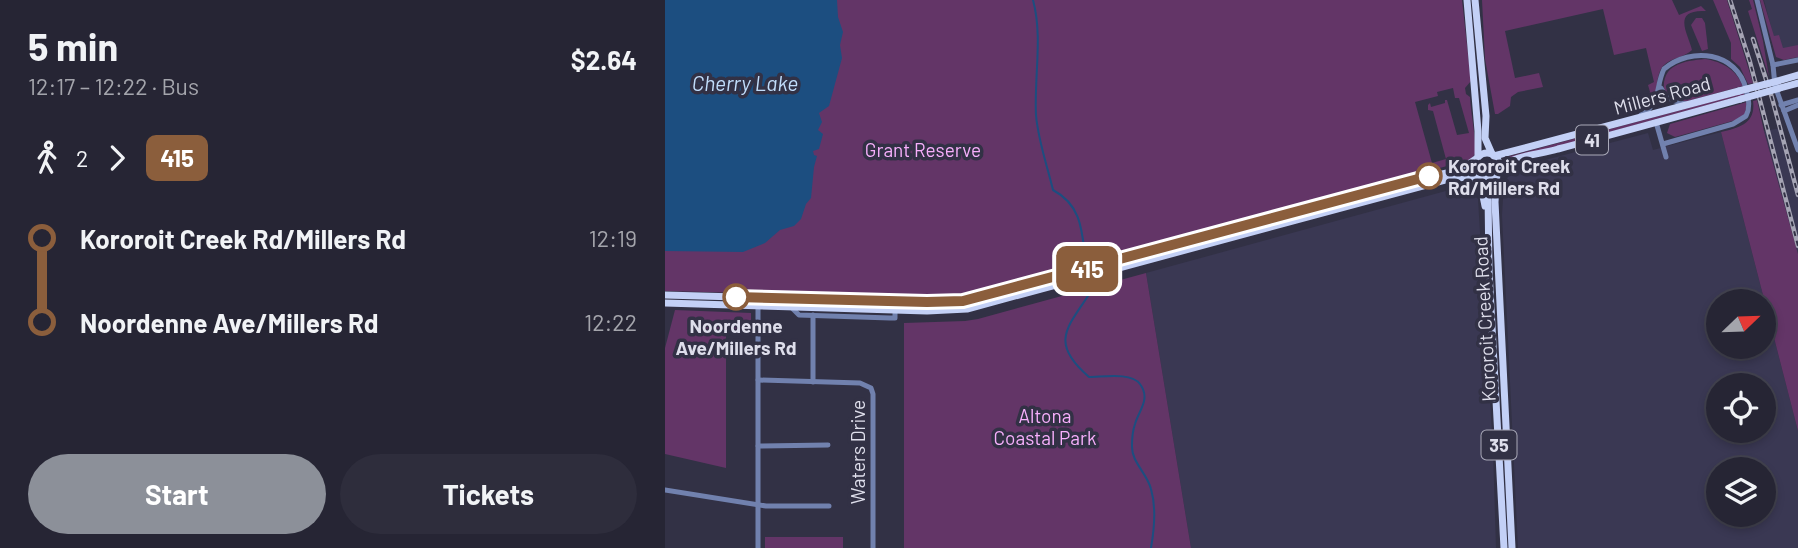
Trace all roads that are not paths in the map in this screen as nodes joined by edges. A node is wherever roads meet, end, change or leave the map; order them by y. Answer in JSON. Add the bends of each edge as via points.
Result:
{"nodes":[{"id":1,"x":1467,"y":0,"type":"edge"},
{"id":2,"x":1475,"y":0,"type":"edge"},
{"id":3,"x":1757,"y":0,"type":"edge"},
{"id":4,"x":1798,"y":60,"type":"edge"},
{"id":5,"x":1773,"y":65,"type":"junction"},
{"id":6,"x":1798,"y":75,"type":"edge"},
{"id":7,"x":1798,"y":83,"type":"edge"},
{"id":8,"x":1660,"y":85,"type":"junction"},
{"id":9,"x":1778,"y":85,"type":"junction"},
{"id":10,"x":1740,"y":95,"type":"junction"},
{"id":11,"x":1798,"y":102,"type":"edge"},
{"id":12,"x":1689,"y":105,"type":"junction"},
{"id":13,"x":1783,"y":108,"type":"junction"},
{"id":14,"x":1633,"y":120,"type":"junction"},
{"id":15,"x":1656,"y":122,"type":"junction"},
{"id":16,"x":1663,"y":144,"type":"junction"},
{"id":17,"x":1798,"y":150,"type":"edge"},
{"id":18,"x":1493,"y":155,"type":"junction"},
{"id":19,"x":1477,"y":158,"type":"junction"},
{"id":20,"x":1666,"y":158,"type":"dead end"},
{"id":21,"x":1497,"y":171,"type":"junction"},
{"id":22,"x":1481,"y":175,"type":"junction"},
{"id":23,"x":1470,"y":176,"type":"junction"},
{"id":24,"x":1488,"y":219,"type":"junction"},
{"id":25,"x":1496,"y":237,"type":"junction"},
{"id":26,"x":1488,"y":243,"type":"junction"},
{"id":27,"x":665,"y":295,"type":"edge"},
{"id":28,"x":758,"y":297,"type":"junction"},
{"id":29,"x":665,"y":303,"type":"edge"},
{"id":30,"x":758,"y":306,"type":"junction"},
{"id":31,"x":895,"y":306,"type":"junction"},
{"id":32,"x":791,"y":307,"type":"junction"},
{"id":33,"x":813,"y":315,"type":"junction"},
{"id":34,"x":1498,"y":357,"type":"junction"},
{"id":35,"x":758,"y":380,"type":"junction"},
{"id":36,"x":813,"y":382,"type":"junction"},
{"id":37,"x":828,"y":445,"type":"dead end"},
{"id":38,"x":758,"y":446,"type":"junction"},
{"id":39,"x":665,"y":490,"type":"edge"},
{"id":40,"x":758,"y":505,"type":"junction"},
{"id":41,"x":829,"y":506,"type":"dead end"},
{"id":42,"x":758,"y":548,"type":"edge"},
{"id":43,"x":873,"y":548,"type":"edge"},
{"id":44,"x":1504,"y":548,"type":"edge"},
{"id":45,"x":1512,"y":548,"type":"edge"}],
"edges":[{"from":1,"to":19,"type":"main road","number":"35"},
{"from":2,"to":18,"type":"main road","number":"35","via":[[1485,138]]},
{"from":3,"to":5,"type":"street"},
{"from":4,"to":5,"type":"street"},
{"from":5,"to":9,"type":"street"},
{"from":6,"to":9,"type":"main road","name":"Millers Road","number":"41"},
{"from":7,"to":9,"type":"main road","name":"Millers Road","number":"41"},
{"from":8,"to":12,"type":"street","via":[[1666,96]]},
{"from":8,"to":14,"type":"street","via":[[1653,106]]},
{"from":8,"to":16,"type":"street","via":[[1669,64],[1712,55],[1739,72],[1749,104],[1747,116],[1733,124]]},
{"from":9,"to":10,"type":"main road","name":"Millers Road","number":"41","bridge":true},
{"from":9,"to":13,"type":"street"},
{"from":10,"to":12,"type":"main road","name":"Millers Road","number":"41"},
{"from":10,"to":15,"type":"main road","name":"Millers Road","number":"41"},
{"from":11,"to":13,"type":"street"},
{"from":12,"to":14,"type":"main road","name":"Millers Road","number":"41"},
{"from":13,"to":17,"type":"street"},
{"from":14,"to":18,"type":"main road","name":"Millers Road","number":"41"},
{"from":15,"to":16,"type":"street"},
{"from":15,"to":21,"type":"main road","name":"Millers Road","number":"41","via":[[1518,158]]},
{"from":16,"to":20,"type":"street"},
{"from":18,"to":19,"type":"main road"},
{"from":18,"to":21,"type":"main road","number":"35"},
{"from":19,"to":22,"type":"main road","number":"35","via":[[1475,166]]},
{"from":19,"to":31,"type":"main road","via":[[1460,170],[979,298]]},
{"from":21,"to":22,"type":"main road","via":[[1490,177]]},
{"from":21,"to":25,"type":"main road","name":"Kororoit Creek Road","number":"35"},
{"from":22,"to":23,"type":"main road"},
{"from":22,"to":24,"type":"main road","name":"Kororoit Creek Road","number":"35","via":[[1488,193]]},
{"from":23,"to":24,"type":"main road","via":[[1482,191]]},
{"from":23,"to":31,"type":"main road","via":[[967,309]]},
{"from":24,"to":26,"type":"main road","name":"Kororoit Creek Road","number":"35"},
{"from":25,"to":26,"type":"main road"},
{"from":25,"to":34,"type":"main road","name":"Kororoit Creek Road","number":"35"},
{"from":26,"to":34,"type":"main road","name":"Kororoit Creek Road","number":"35"},
{"from":27,"to":28,"type":"main road"},
{"from":28,"to":30,"type":"street"},
{"from":28,"to":31,"type":"main road"},
{"from":29,"to":30,"type":"main road"},
{"from":30,"to":32,"type":"main road"},
{"from":30,"to":35,"type":"street"},
{"from":31,"to":32,"type":"main road"},
{"from":31,"to":33,"type":"street","via":[[895,318]]},
{"from":32,"to":33,"type":"street","via":[[799,314]]},
{"from":33,"to":36,"type":"street"},
{"from":34,"to":44,"type":"main road","name":"Kororoit Creek Road","number":"35"},
{"from":34,"to":45,"type":"main road","name":"Kororoit Creek Road","number":"35"},
{"from":35,"to":36,"type":"street","name":"Waters Drive"},
{"from":35,"to":38,"type":"street"},
{"from":36,"to":43,"type":"street","name":"Waters Drive","via":[[860,383],[873,391]]},
{"from":37,"to":38,"type":"street"},
{"from":38,"to":40,"type":"street"},
{"from":39,"to":40,"type":"street"},
{"from":40,"to":41,"type":"street"},
{"from":40,"to":42,"type":"street"}]}
